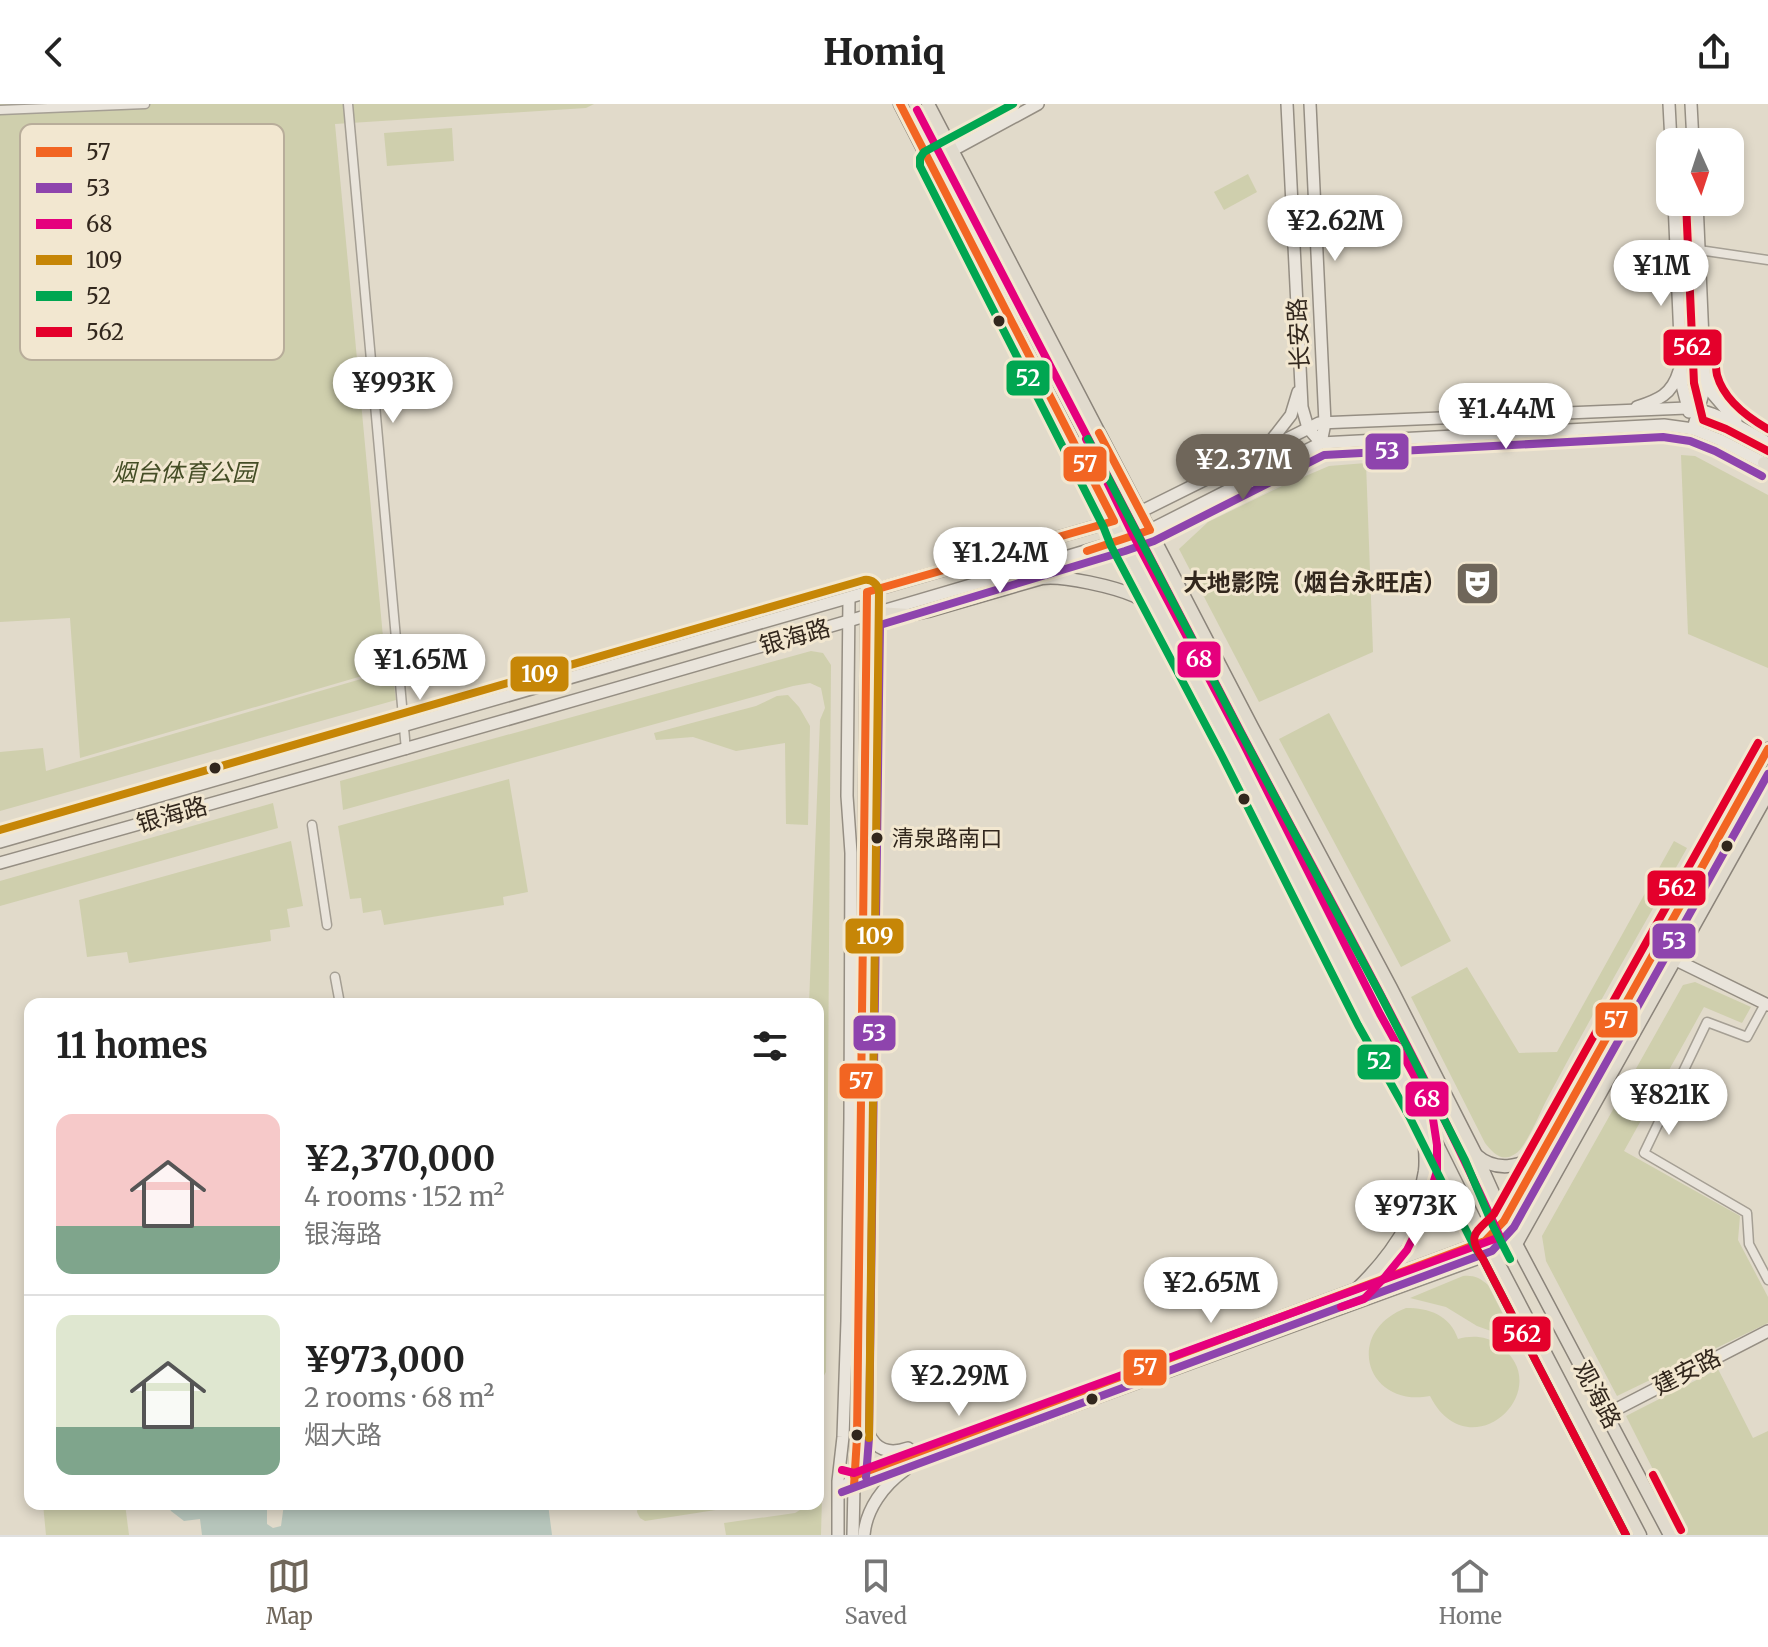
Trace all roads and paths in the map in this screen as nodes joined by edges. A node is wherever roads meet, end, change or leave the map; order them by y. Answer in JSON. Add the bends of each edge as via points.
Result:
{"nodes":[{"id":1,"x":145,"y":104,"type":"edge"},
{"id":2,"x":348,"y":104,"type":"edge"},
{"id":3,"x":900,"y":104,"type":"edge"},
{"id":4,"x":928,"y":104,"type":"edge"},
{"id":5,"x":1038,"y":104,"type":"edge"},
{"id":6,"x":1287,"y":104,"type":"edge"},
{"id":7,"x":1310,"y":104,"type":"edge"},
{"id":8,"x":1669,"y":104,"type":"edge"},
{"id":9,"x":1691,"y":104,"type":"edge"},
{"id":10,"x":0,"y":110,"type":"edge"},
{"id":11,"x":1670,"y":128,"type":"edge"},
{"id":12,"x":1692,"y":128,"type":"edge"},
{"id":13,"x":952,"y":151,"type":"junction"},
{"id":14,"x":931,"y":162,"type":"junction"},
{"id":15,"x":1675,"y":216,"type":"edge"},
{"id":16,"x":1698,"y":216,"type":"edge"},
{"id":17,"x":1699,"y":250,"type":"junction"},
{"id":18,"x":1768,"y":260,"type":"edge"},
{"id":19,"x":1703,"y":339,"type":"junction"},
{"id":20,"x":1680,"y":342,"type":"junction"},
{"id":21,"x":1322,"y":362,"type":"junction"},
{"id":22,"x":1300,"y":363,"type":"junction"},
{"id":23,"x":1681,"y":363,"type":"junction"},
{"id":24,"x":1704,"y":372,"type":"junction"},
{"id":25,"x":1301,"y":380,"type":"junction"},
{"id":26,"x":1694,"y":409,"type":"junction"},
{"id":27,"x":1628,"y":411,"type":"junction"},
{"id":28,"x":1325,"y":423,"type":"junction"},
{"id":29,"x":1308,"y":428,"type":"junction"},
{"id":30,"x":1693,"y":429,"type":"junction"},
{"id":31,"x":1747,"y":431,"type":"junction"},
{"id":32,"x":1321,"y":443,"type":"junction"},
{"id":33,"x":1768,"y":443,"type":"edge"},
{"id":34,"x":1263,"y":451,"type":"junction"},
{"id":35,"x":1767,"y":465,"type":"edge"},
{"id":36,"x":1140,"y":512,"type":"junction"},
{"id":37,"x":1114,"y":521,"type":"junction"},
{"id":38,"x":1150,"y":530,"type":"junction"},
{"id":39,"x":1122,"y":540,"type":"junction"},
{"id":40,"x":867,"y":592,"type":"junction"},
{"id":41,"x":849,"y":598,"type":"junction"},
{"id":42,"x":873,"y":615,"type":"junction"},
{"id":43,"x":850,"y":621,"type":"junction"},
{"id":44,"x":1170,"y":628,"type":"junction"},
{"id":45,"x":403,"y":725,"type":"junction"},
{"id":46,"x":1768,"y":749,"type":"edge"},
{"id":47,"x":406,"y":750,"type":"junction"},
{"id":48,"x":1768,"y":793,"type":"edge"},
{"id":49,"x":312,"y":825,"type":"dead end"},
{"id":50,"x":0,"y":842,"type":"edge"},
{"id":51,"x":0,"y":863,"type":"edge"},
{"id":52,"x":327,"y":925,"type":"dead end"},
{"id":53,"x":1676,"y":960,"type":"junction"},
{"id":54,"x":335,"y":977,"type":"dead end"},
{"id":55,"x":339,"y":998,"type":"edge"},
{"id":56,"x":1767,"y":1005,"type":"edge"},
{"id":57,"x":1420,"y":1110,"type":"junction"},
{"id":58,"x":1542,"y":1152,"type":"junction"},
{"id":59,"x":1476,"y":1155,"type":"junction"},
{"id":60,"x":1504,"y":1221,"type":"junction"},
{"id":61,"x":1485,"y":1241,"type":"junction"},
{"id":62,"x":1516,"y":1244,"type":"junction"},
{"id":63,"x":1493,"y":1253,"type":"junction"},
{"id":64,"x":1768,"y":1280,"type":"edge"},
{"id":65,"x":1357,"y":1289,"type":"junction"},
{"id":66,"x":1768,"y":1331,"type":"edge"},
{"id":67,"x":857,"y":1400,"type":"junction"},
{"id":68,"x":1607,"y":1414,"type":"junction"},
{"id":69,"x":967,"y":1434,"type":"junction"},
{"id":70,"x":911,"y":1465,"type":"junction"},
{"id":71,"x":838,"y":1481,"type":"junction"},
{"id":72,"x":854,"y":1481,"type":"junction"},
{"id":73,"x":838,"y":1535,"type":"edge"},
{"id":74,"x":853,"y":1535,"type":"edge"},
{"id":75,"x":864,"y":1535,"type":"edge"},
{"id":76,"x":1640,"y":1535,"type":"edge"},
{"id":77,"x":1670,"y":1535,"type":"edge"}],
"edges":[{"from":1,"to":10,"type":"street"},
{"from":2,"to":45,"type":"street"},
{"from":3,"to":14,"type":"main road","name":"观海路"},
{"from":4,"to":13,"type":"main road","name":"观海路"},
{"from":5,"to":13,"type":"main road"},
{"from":6,"to":22,"type":"main road","name":"长安路"},
{"from":7,"to":21,"type":"main road"},
{"from":8,"to":11,"type":"main road"},
{"from":9,"to":12,"type":"main road"},
{"from":13,"to":14,"type":"main road"},
{"from":13,"to":36,"type":"main road","name":"观海路"},
{"from":14,"to":37,"type":"main road","name":"观海路"},
{"from":15,"to":20,"type":"main road"},
{"from":16,"to":17,"type":"main road"},
{"from":17,"to":18,"type":"street"},
{"from":17,"to":19,"type":"main road"},
{"from":19,"to":20,"type":"main road","via":[[1700,351],[1690,355]]},
{"from":19,"to":24,"type":"main road"},
{"from":20,"to":23,"type":"main road"},
{"from":21,"to":22,"type":"main road"},
{"from":21,"to":28,"type":"main road"},
{"from":22,"to":25,"type":"main road","name":"长安路"},
{"from":23,"to":26,"type":"main road","via":[[1682,385]]},
{"from":23,"to":27,"type":"main road","via":[[1666,394]]},
{"from":24,"to":26,"type":"main road","via":[[1705,386]]},
{"from":24,"to":31,"type":"main road","via":[[1711,392]]},
{"from":25,"to":29,"type":"main road","name":"长安路"},
{"from":25,"to":34,"type":"main road","via":[[1291,415]]},
{"from":26,"to":27,"type":"main road","name":"银海路"},
{"from":26,"to":30,"type":"main road"},
{"from":26,"to":31,"type":"main road","name":"银海路"},
{"from":27,"to":28,"type":"main road","name":"银海路"},
{"from":28,"to":29,"type":"main road","name":"银海路"},
{"from":28,"to":32,"type":"main road"},
{"from":29,"to":32,"type":"main road"},
{"from":29,"to":34,"type":"main road","name":"银海路"},
{"from":30,"to":32,"type":"main road","name":"银海路","via":[[1664,425]]},
{"from":30,"to":35,"type":"main road","name":"银海路"},
{"from":31,"to":33,"type":"main road","name":"银海路"},
{"from":32,"to":38,"type":"main road","name":"银海路"},
{"from":34,"to":36,"type":"main road","name":"银海路"},
{"from":36,"to":37,"type":"main road","name":"银海路"},
{"from":36,"to":38,"type":"main road","name":"观海路"},
{"from":37,"to":39,"type":"main road","name":"观海路"},
{"from":37,"to":40,"type":"main road","name":"银海路"},
{"from":38,"to":39,"type":"main road","name":"银海路"},
{"from":38,"to":59,"type":"main road","name":"观海路"},
{"from":39,"to":42,"type":"main road","name":"银海路"},
{"from":39,"to":44,"type":"main road","name":"观海路"},
{"from":40,"to":41,"type":"main road","name":"银海路"},
{"from":40,"to":42,"type":"main road"},
{"from":41,"to":43,"type":"main road"},
{"from":41,"to":45,"type":"main road","name":"银海路"},
{"from":42,"to":43,"type":"main road","name":"银海路"},
{"from":42,"to":44,"type":"main road","via":[[909,615],[1059,576],[1138,597]]},
{"from":42,"to":67,"type":"main road"},
{"from":43,"to":47,"type":"main road","name":"银海路"},
{"from":43,"to":71,"type":"main road","via":[[849,1165]]},
{"from":44,"to":57,"type":"main road","name":"观海路"},
{"from":45,"to":47,"type":"street"},
{"from":45,"to":50,"type":"main road","name":"银海路"},
{"from":46,"to":58,"type":"main road"},
{"from":47,"to":51,"type":"main road","name":"银海路"},
{"from":48,"to":53,"type":"main road"},
{"from":49,"to":52,"type":"street"},
{"from":53,"to":56,"type":"main road"},
{"from":53,"to":62,"type":"main road"},
{"from":54,"to":55,"type":"street"},
{"from":56,"to":64,"type":"street","via":[[1747,1037],[1707,1022],[1644,1153],[1747,1213],[1749,1244]]},
{"from":57,"to":61,"type":"main road","name":"观海路"},
{"from":57,"to":65,"type":"main road","via":[[1425,1170],[1419,1194],[1397,1244]]},
{"from":58,"to":59,"type":"main road","via":[[1509,1167]]},
{"from":58,"to":60,"type":"main road"},
{"from":59,"to":60,"type":"main road","name":"观海路"},
{"from":60,"to":61,"type":"main road"},
{"from":60,"to":62,"type":"main road","name":"观海路"},
{"from":61,"to":63,"type":"main road","name":"观海路"},
{"from":61,"to":65,"type":"main road"},
{"from":62,"to":63,"type":"main road"},
{"from":62,"to":68,"type":"main road","name":"观海路"},
{"from":63,"to":70,"type":"main road"},
{"from":63,"to":76,"type":"main road","name":"观海路"},
{"from":65,"to":69,"type":"main road"},
{"from":66,"to":68,"type":"main road","name":"建安路"},
{"from":67,"to":69,"type":"main road","via":[[870,1438],[888,1451]]},
{"from":67,"to":72,"type":"main road"},
{"from":68,"to":77,"type":"main road","name":"观海路"},
{"from":69,"to":72,"type":"main road"},
{"from":70,"to":72,"type":"main road"},
{"from":70,"to":75,"type":"main road","via":[[874,1503]]},
{"from":71,"to":72,"type":"main road"},
{"from":71,"to":73,"type":"main road"},
{"from":72,"to":74,"type":"main road"}]}
